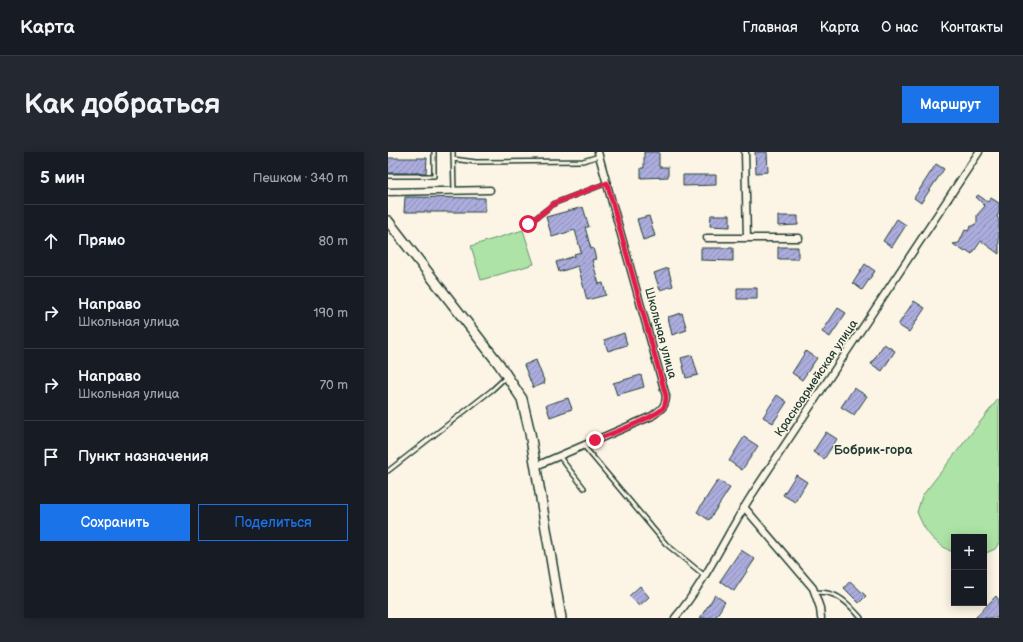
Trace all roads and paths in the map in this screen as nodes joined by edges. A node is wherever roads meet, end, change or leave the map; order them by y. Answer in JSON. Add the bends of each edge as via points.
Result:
{"nodes":[{"id":1,"x":434,"y":152,"type":"edge"},
{"id":2,"x":453,"y":152,"type":"edge"},
{"id":3,"x":745,"y":152,"type":"edge"},
{"id":4,"x":979,"y":152,"type":"edge"},
{"id":5,"x":599,"y":154,"type":"edge"},
{"id":6,"x":454,"y":159,"type":"junction"},
{"id":7,"x":388,"y":176,"type":"edge"},
{"id":8,"x":607,"y":183,"type":"junction"},
{"id":9,"x":490,"y":190,"type":"dead end"},
{"id":10,"x":454,"y":191,"type":"junction"},
{"id":11,"x":388,"y":192,"type":"edge"},
{"id":12,"x":388,"y":221,"type":"edge"},
{"id":13,"x":528,"y":224,"type":"dead end"},
{"id":14,"x":707,"y":238,"type":"dead end"},
{"id":15,"x":747,"y":238,"type":"junction"},
{"id":16,"x":799,"y":238,"type":"dead end"},
{"id":17,"x":507,"y":376,"type":"junction"},
{"id":18,"x":583,"y":445,"type":"junction"},
{"id":19,"x":559,"y":456,"type":"junction"},
{"id":20,"x":536,"y":466,"type":"junction"},
{"id":21,"x":388,"y":471,"type":"edge"},
{"id":22,"x":584,"y":488,"type":"dead end"},
{"id":23,"x":744,"y":507,"type":"junction"},
{"id":24,"x":705,"y":576,"type":"junction"},
{"id":25,"x":814,"y":592,"type":"junction"},
{"id":26,"x":561,"y":618,"type":"edge"},
{"id":27,"x":675,"y":618,"type":"edge"},
{"id":28,"x":821,"y":618,"type":"edge"},
{"id":29,"x":861,"y":618,"type":"edge"}],
"edges":[{"from":1,"to":7,"type":"lane","via":[[434,176]]},
{"from":2,"to":6,"type":"lane"},
{"from":3,"to":15,"type":"street"},
{"from":4,"to":23,"type":"street","name":"Красноармейская улица"},
{"from":5,"to":6,"type":"lane","via":[[583,161],[476,162]]},
{"from":5,"to":8,"type":"street","name":"Школьная улица"},
{"from":6,"to":10,"type":"lane"},
{"from":8,"to":13,"type":"lane","via":[[555,203]]},
{"from":8,"to":18,"type":"street","name":"Школьная улица","via":[[666,402],[652,416]]},
{"from":9,"to":10,"type":"street"},
{"from":10,"to":11,"type":"street"},
{"from":12,"to":17,"type":"street"},
{"from":14,"to":15,"type":"street"},
{"from":15,"to":16,"type":"street"},
{"from":17,"to":20,"type":"street","via":[[522,399]]},
{"from":17,"to":21,"type":"lane"},
{"from":18,"to":19,"type":"street","name":"Школьная улица"},
{"from":18,"to":24,"type":"lane","via":[[666,544]]},
{"from":19,"to":20,"type":"street","name":"Школьная улица"},
{"from":19,"to":22,"type":"lane"},
{"from":20,"to":26,"type":"street"},
{"from":23,"to":24,"type":"street","name":"Красноармейская улица"},
{"from":23,"to":25,"type":"street"},
{"from":24,"to":27,"type":"street","name":"Красноармейская улица"},
{"from":25,"to":28,"type":"street"},
{"from":25,"to":29,"type":"lane","via":[[837,596]]}]}
